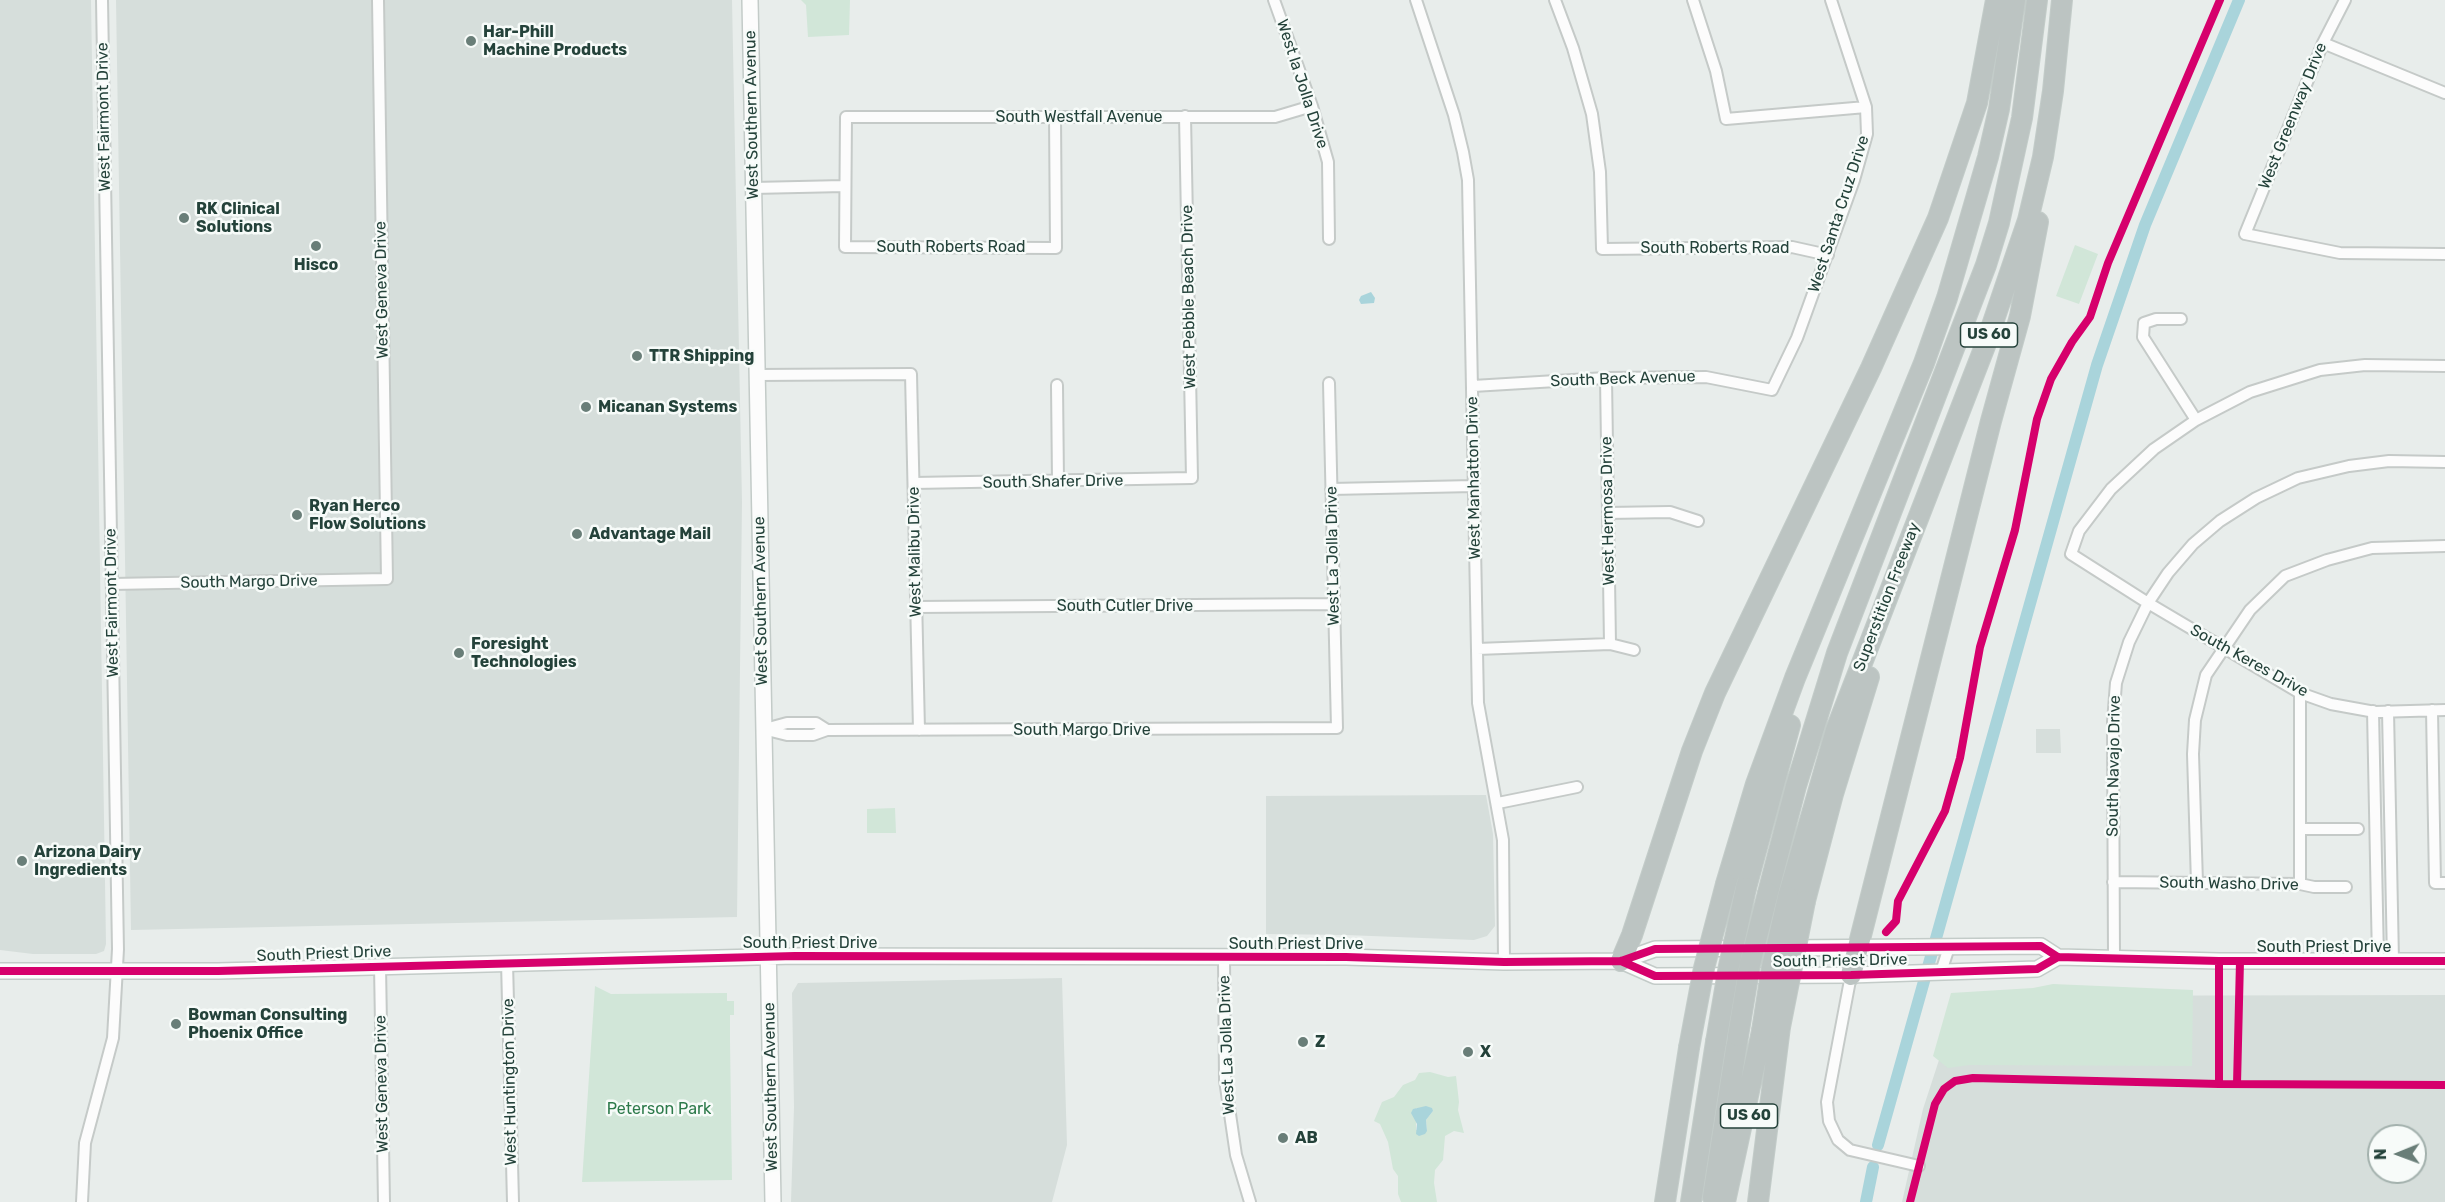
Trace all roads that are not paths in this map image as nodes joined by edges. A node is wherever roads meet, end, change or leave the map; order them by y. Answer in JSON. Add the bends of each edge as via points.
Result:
{"nodes":[{"id":1,"x":102,"y":0,"type":"edge"},
{"id":2,"x":378,"y":0,"type":"edge"},
{"id":3,"x":750,"y":0,"type":"edge"},
{"id":4,"x":1274,"y":0,"type":"edge"},
{"id":5,"x":1416,"y":0,"type":"edge"},
{"id":6,"x":1555,"y":0,"type":"edge"},
{"id":7,"x":1693,"y":0,"type":"edge"},
{"id":8,"x":1831,"y":0,"type":"edge"},
{"id":9,"x":1996,"y":0,"type":"edge"},
{"id":10,"x":2015,"y":0,"type":"edge"},
{"id":11,"x":2037,"y":0,"type":"edge"},
{"id":12,"x":2062,"y":0,"type":"edge"},
{"id":13,"x":2345,"y":0,"type":"edge"},
{"id":14,"x":2323,"y":43,"type":"junction"},
{"id":15,"x":2053,"y":91,"type":"junction"},
{"id":16,"x":2445,"y":93,"type":"edge"},
{"id":17,"x":1312,"y":106,"type":"junction"},
{"id":18,"x":1866,"y":107,"type":"junction"},
{"id":19,"x":1185,"y":116,"type":"junction"},
{"id":20,"x":1055,"y":117,"type":"junction"},
{"id":21,"x":844,"y":186,"type":"junction"},
{"id":22,"x":753,"y":188,"type":"junction"},
{"id":23,"x":1329,"y":240,"type":"dead end"},
{"id":24,"x":2445,"y":254,"type":"edge"},
{"id":25,"x":1828,"y":255,"type":"junction"},
{"id":26,"x":2181,"y":319,"type":"dead end"},
{"id":27,"x":2445,"y":366,"type":"edge"},
{"id":28,"x":758,"y":375,"type":"junction"},
{"id":29,"x":1606,"y":378,"type":"junction"},
{"id":30,"x":1329,"y":383,"type":"dead end"},
{"id":31,"x":1057,"y":386,"type":"dead end"},
{"id":32,"x":1473,"y":386,"type":"junction"},
{"id":33,"x":1772,"y":390,"type":"joint"},
{"id":34,"x":2196,"y":420,"type":"junction"},
{"id":35,"x":2445,"y":462,"type":"edge"},
{"id":36,"x":1192,"y":478,"type":"joint"},
{"id":37,"x":1058,"y":481,"type":"junction"},
{"id":38,"x":914,"y":483,"type":"junction"},
{"id":39,"x":1474,"y":486,"type":"junction"},
{"id":40,"x":1331,"y":489,"type":"junction"},
{"id":41,"x":1608,"y":513,"type":"junction"},
{"id":42,"x":1698,"y":520,"type":"dead end"},
{"id":43,"x":2445,"y":546,"type":"edge"},
{"id":44,"x":1846,"y":554,"type":"junction"},
{"id":45,"x":387,"y":579,"type":"joint"},
{"id":46,"x":112,"y":584,"type":"junction"},
{"id":47,"x":2148,"y":603,"type":"junction"},
{"id":48,"x":1333,"y":604,"type":"junction"},
{"id":49,"x":916,"y":607,"type":"junction"},
{"id":50,"x":1610,"y":644,"type":"junction"},
{"id":51,"x":2223,"y":648,"type":"junction"},
{"id":52,"x":1477,"y":649,"type":"junction"},
{"id":53,"x":1634,"y":650,"type":"dead end"},
{"id":54,"x":2300,"y":693,"type":"junction"},
{"id":55,"x":2432,"y":710,"type":"junction"},
{"id":56,"x":2445,"y":710,"type":"edge"},
{"id":57,"x":2373,"y":711,"type":"junction"},
{"id":58,"x":2388,"y":711,"type":"junction"},
{"id":59,"x":1337,"y":728,"type":"joint"},
{"id":60,"x":763,"y":729,"type":"junction"},
{"id":61,"x":919,"y":730,"type":"junction"},
{"id":62,"x":2390,"y":773,"type":"junction"},
{"id":63,"x":2375,"y":774,"type":"junction"},
{"id":64,"x":1576,"y":787,"type":"dead end"},
{"id":65,"x":2432,"y":794,"type":"junction"},
{"id":66,"x":2445,"y":795,"type":"edge"},
{"id":67,"x":1498,"y":803,"type":"junction"},
{"id":68,"x":2301,"y":829,"type":"junction"},
{"id":69,"x":2358,"y":829,"type":"dead end"},
{"id":70,"x":2376,"y":834,"type":"junction"},
{"id":71,"x":2391,"y":834,"type":"junction"},
{"id":72,"x":2113,"y":882,"type":"junction"},
{"id":73,"x":2197,"y":883,"type":"junction"},
{"id":74,"x":2440,"y":883,"type":"edge"},
{"id":75,"x":2300,"y":884,"type":"junction"},
{"id":76,"x":2346,"y":886,"type":"dead end"},
{"id":77,"x":2392,"y":897,"type":"junction"},
{"id":78,"x":2378,"y":898,"type":"junction"},
{"id":79,"x":1947,"y":947,"type":"junction"},
{"id":80,"x":1858,"y":948,"type":"junction"},
{"id":81,"x":768,"y":957,"type":"junction"},
{"id":82,"x":2058,"y":957,"type":"junction"},
{"id":83,"x":1224,"y":958,"type":"junction"},
{"id":84,"x":2114,"y":959,"type":"junction"},
{"id":85,"x":2386,"y":960,"type":"junction"},
{"id":86,"x":1621,"y":961,"type":"junction"},
{"id":87,"x":2445,"y":961,"type":"edge"},
{"id":88,"x":507,"y":962,"type":"junction"},
{"id":89,"x":1504,"y":962,"type":"junction"},
{"id":90,"x":380,"y":966,"type":"junction"},
{"id":91,"x":0,"y":971,"type":"edge"},
{"id":92,"x":117,"y":972,"type":"junction"},
{"id":93,"x":1939,"y":972,"type":"junction"},
{"id":94,"x":1851,"y":975,"type":"junction"},
{"id":95,"x":1771,"y":1029,"type":"junction"},
{"id":96,"x":1673,"y":1151,"type":"junction"},
{"id":97,"x":1919,"y":1166,"type":"dead end"},
{"id":98,"x":82,"y":1202,"type":"edge"},
{"id":99,"x":384,"y":1202,"type":"edge"},
{"id":100,"x":513,"y":1202,"type":"edge"},
{"id":101,"x":773,"y":1202,"type":"edge"},
{"id":102,"x":1250,"y":1202,"type":"edge"},
{"id":103,"x":1660,"y":1202,"type":"edge"},
{"id":104,"x":1665,"y":1202,"type":"edge"},
{"id":105,"x":1691,"y":1202,"type":"edge"},
{"id":106,"x":1713,"y":1202,"type":"edge"},
{"id":107,"x":1725,"y":1202,"type":"edge"},
{"id":108,"x":1736,"y":1202,"type":"edge"},
{"id":109,"x":1758,"y":1202,"type":"edge"}],
"edges":[{"from":1,"to":46,"type":"street","name":"West Fairmont Drive"},
{"from":2,"to":45,"type":"street","name":"West Geneva Drive"},
{"from":3,"to":22,"type":"main road","name":"West Southern Avenue"},
{"from":4,"to":17,"type":"street","name":"West la Jolla Drive"},
{"from":5,"to":32,"type":"street","name":"West Manhatton Drive","via":[[1463,152],[1469,203]]},
{"from":6,"to":25,"type":"street","name":"South Roberts Road","via":[[1592,114],[1600,172],[1602,249],[1792,247]]},
{"from":7,"to":18,"type":"street","via":[[1716,71],[1725,119]]},
{"from":8,"to":18,"type":"street","name":"West Santa Cruz Drive"},
{"from":9,"to":86,"type":"highway","via":[[1977,103],[1938,218],[1715,693]]},
{"from":10,"to":44,"type":"highway","number":"US 60","via":[[1999,109],[1962,252],[1924,363]]},
{"from":11,"to":106,"type":"highway","bridge":true,"via":[[2022,118],[1993,244],[1837,652],[1796,786],[1750,964]]},
{"from":12,"to":15,"type":"highway","name":"Superstition Freeway","number":"US 60"},
{"from":13,"to":14,"type":"street","name":"West Greenway Drive"},
{"from":14,"to":16,"type":"street"},
{"from":14,"to":24,"type":"street","name":"West Greenway Drive","via":[[2245,234],[2340,253]]},
{"from":15,"to":80,"type":"highway","via":[[2040,209],[2020,316]]},
{"from":15,"to":95,"type":"highway","name":"Superstition Freeway","number":"US 60","bridge":true,"via":[[2043,158],[2008,282],[1836,730],[1797,899],[1772,968]]},
{"from":17,"to":19,"type":"street","name":"South Westfall Avenue","via":[[1275,117]]},
{"from":17,"to":23,"type":"street","name":"West la Jolla Drive","via":[[1328,162]]},
{"from":18,"to":25,"type":"street","name":"West Santa Cruz Drive","via":[[1867,134]]},
{"from":19,"to":20,"type":"street","name":"South Westfall Avenue"},
{"from":19,"to":36,"type":"street","name":"West Pebble Beach Drive"},
{"from":20,"to":21,"type":"street","name":"South Westfall Avenue","via":[[846,117]]},
{"from":20,"to":21,"type":"street","name":"South Roberts Road","via":[[1056,248],[845,247]]},
{"from":21,"to":22,"type":"street"},
{"from":22,"to":28,"type":"main road","name":"West Southern Avenue"},
{"from":25,"to":33,"type":"street","name":"West Santa Cruz Drive","via":[[1797,338]]},
{"from":26,"to":34,"type":"street","via":[[2144,323],[2143,337]]},
{"from":27,"to":34,"type":"street","via":[[2365,365],[2320,370],[2250,392]]},
{"from":28,"to":38,"type":"street","name":"West Malibu Drive","via":[[911,374]]},
{"from":28,"to":60,"type":"main road","name":"West Southern Avenue"},
{"from":29,"to":32,"type":"street","name":"South Beck Avenue"},
{"from":29,"to":33,"type":"street","name":"South Beck Avenue","via":[[1706,377]]},
{"from":29,"to":41,"type":"street","name":"West Hermosa Drive"},
{"from":30,"to":40,"type":"street","name":"West La Jolla Drive"},
{"from":31,"to":37,"type":"street"},
{"from":32,"to":39,"type":"street","name":"West Manhatton Drive"},
{"from":34,"to":47,"type":"street","name":"South Keres Drive","via":[[2154,449],[2111,489],[2079,531],[2072,554]]},
{"from":35,"to":47,"type":"street","name":"South Navajo Drive","via":[[2389,461],[2349,466],[2287,483],[2220,521],[2193,544]]},
{"from":36,"to":37,"type":"street","name":"South Shafer Drive"},
{"from":37,"to":38,"type":"street","name":"South Shafer Drive"},
{"from":38,"to":49,"type":"street","name":"West Malibu Drive"},
{"from":39,"to":40,"type":"street"},
{"from":39,"to":52,"type":"street","name":"West Manhatton Drive"},
{"from":40,"to":48,"type":"street","name":"West La Jolla Drive"},
{"from":41,"to":42,"type":"street","via":[[1670,512]]},
{"from":41,"to":50,"type":"street","name":"West Hermosa Drive"},
{"from":43,"to":51,"type":"street","via":[[2372,548],[2285,576],[2250,610]]},
{"from":44,"to":96,"type":"highway","number":"US 60","bridge":true,"via":[[1756,784],[1726,884],[1704,968]]},
{"from":44,"to":105,"type":"highway","bridge":true,"via":[[1795,708],[1746,888],[1729,966]]},
{"from":45,"to":46,"type":"street","name":"South Margo Drive"},
{"from":46,"to":92,"type":"street","name":"West Fairmont Drive"},
{"from":47,"to":51,"type":"street","name":"South Keres Drive"},
{"from":47,"to":72,"type":"street","name":"South Navajo Drive","via":[[2129,642],[2116,683]]},
{"from":48,"to":49,"type":"street","name":"South Cutler Drive"},
{"from":48,"to":59,"type":"street","name":"West La Jolla Drive"},
{"from":49,"to":61,"type":"street","name":"West Malibu Drive"},
{"from":50,"to":52,"type":"street"},
{"from":50,"to":53,"type":"street"},
{"from":51,"to":54,"type":"street","name":"South Keres Drive"},
{"from":51,"to":73,"type":"street","via":[[2206,675],[2194,720]]},
{"from":52,"to":67,"type":"street","name":"West Manhatton Drive","via":[[1481,726]]},
{"from":54,"to":57,"type":"street","name":"South Keres Drive","via":[[2331,704]]},
{"from":54,"to":68,"type":"street"},
{"from":55,"to":56,"type":"street","name":"South Keres Drive"},
{"from":55,"to":58,"type":"street","name":"South Keres Drive"},
{"from":55,"to":65,"type":"street"},
{"from":57,"to":58,"type":"street","name":"South Keres Drive"},
{"from":57,"to":63,"type":"street"},
{"from":58,"to":62,"type":"street"},
{"from":59,"to":61,"type":"street","name":"South Margo Drive"},
{"from":60,"to":61,"type":"street","name":"South Margo Drive","via":[[787,735],[813,735],[827,730]]},
{"from":60,"to":81,"type":"main road","name":"West Southern Avenue"},
{"from":62,"to":63,"type":"street"},
{"from":62,"to":71,"type":"street"},
{"from":63,"to":70,"type":"street"},
{"from":64,"to":67,"type":"street"},
{"from":65,"to":66,"type":"street"},
{"from":65,"to":74,"type":"street"},
{"from":67,"to":89,"type":"street","name":"West Manhatton Drive","via":[[1503,840]]},
{"from":68,"to":69,"type":"street"},
{"from":68,"to":75,"type":"street"},
{"from":70,"to":71,"type":"street"},
{"from":70,"to":78,"type":"street"},
{"from":71,"to":77,"type":"street"},
{"from":72,"to":73,"type":"street","name":"South Washo Drive"},
{"from":72,"to":84,"type":"street","name":"South Navajo Drive"},
{"from":73,"to":75,"type":"street","name":"South Washo Drive"},
{"from":75,"to":76,"type":"street","name":"South Washo Drive"},
{"from":77,"to":78,"type":"street"},
{"from":77,"to":85,"type":"street"},
{"from":78,"to":85,"type":"street"},
{"from":79,"to":80,"type":"main road","name":"South Priest Drive"},
{"from":79,"to":82,"type":"main road","name":"South Priest Drive","via":[[2041,946]]},
{"from":79,"to":93,"type":"street"},
{"from":80,"to":86,"type":"main road","name":"South Priest Drive","via":[[1655,949]]},
{"from":80,"to":94,"type":"highway"},
{"from":81,"to":83,"type":"main road","name":"South Priest Drive"},
{"from":81,"to":88,"type":"main road","name":"South Priest Drive"},
{"from":81,"to":101,"type":"main road","name":"West Southern Avenue"},
{"from":82,"to":84,"type":"main road","name":"South Priest Drive"},
{"from":82,"to":93,"type":"main road","name":"South Priest Drive","via":[[2037,969]]},
{"from":83,"to":89,"type":"main road","name":"South Priest Drive"},
{"from":83,"to":102,"type":"street","name":"West La Jolla Drive","via":[[1225,1080],[1236,1155]]},
{"from":84,"to":85,"type":"main road","name":"South Priest Drive"},
{"from":85,"to":87,"type":"main road","name":"South Priest Drive"},
{"from":86,"to":89,"type":"main road","name":"South Priest Drive"},
{"from":86,"to":94,"type":"main road","name":"South Priest Drive","via":[[1655,976]]},
{"from":88,"to":90,"type":"main road","name":"South Priest Drive"},
{"from":88,"to":100,"type":"street","name":"West Huntington Drive"},
{"from":90,"to":92,"type":"main road","name":"South Priest Drive"},
{"from":90,"to":99,"type":"street","name":"West Geneva Drive"},
{"from":91,"to":92,"type":"main road","name":"South Priest Drive"},
{"from":92,"to":98,"type":"street","name":"West Fairmont Drive","via":[[111,1052],[85,1143]]},
{"from":93,"to":94,"type":"main road","name":"South Priest Drive"},
{"from":94,"to":97,"type":"street","via":[[1827,1112],[1832,1132],[1850,1150]]},
{"from":95,"to":107,"type":"highway"},
{"from":95,"to":108,"type":"highway","name":"Superstition Freeway","number":"US 60"},
{"from":95,"to":109,"type":"highway"},
{"from":96,"to":103,"type":"highway"},
{"from":96,"to":104,"type":"highway","number":"US 60"}]}
